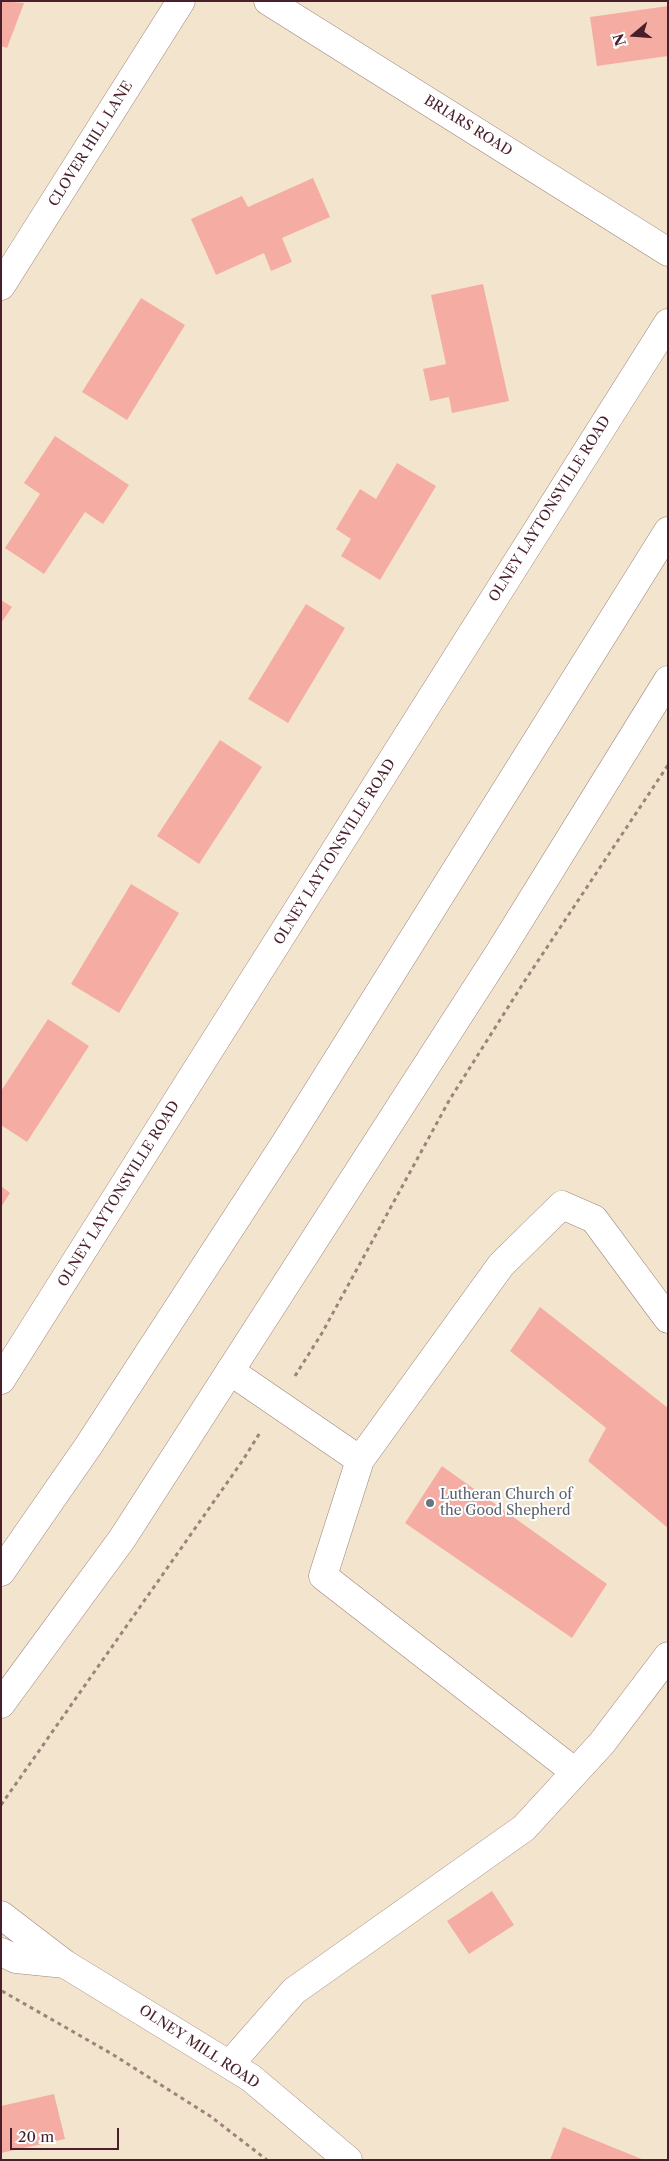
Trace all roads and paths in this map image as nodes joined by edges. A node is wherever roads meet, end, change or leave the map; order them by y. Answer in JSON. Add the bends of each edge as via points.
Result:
{"nodes":[{"id":1,"x":181,"y":1,"type":"edge"},
{"id":2,"x":268,"y":1,"type":"edge"},
{"id":3,"x":668,"y":252,"type":"edge"},
{"id":4,"x":1,"y":286,"type":"edge"},
{"id":5,"x":668,"y":323,"type":"edge"},
{"id":6,"x":668,"y":531,"type":"edge"},
{"id":7,"x":668,"y":680,"type":"edge"},
{"id":8,"x":668,"y":765,"type":"edge"},
{"id":9,"x":668,"y":1319,"type":"edge"},
{"id":10,"x":230,"y":1372,"type":"junction"},
{"id":11,"x":1,"y":1380,"type":"edge"},
{"id":12,"x":278,"y":1404,"type":"junction"},
{"id":13,"x":360,"y":1460,"type":"junction"},
{"id":14,"x":1,"y":1572,"type":"edge"},
{"id":15,"x":668,"y":1656,"type":"edge"},
{"id":16,"x":1,"y":1704,"type":"edge"},
{"id":17,"x":575,"y":1772,"type":"junction"},
{"id":18,"x":1,"y":1805,"type":"edge"},
{"id":19,"x":1,"y":1914,"type":"edge"},
{"id":20,"x":1,"y":1952,"type":"edge"},
{"id":21,"x":65,"y":1964,"type":"junction"},
{"id":22,"x":1,"y":1991,"type":"edge"},
{"id":23,"x":230,"y":2064,"type":"junction"},
{"id":24,"x":267,"y":2160,"type":"edge"},
{"id":25,"x":348,"y":2160,"type":"edge"}],
"edges":[{"from":1,"to":4,"type":"main road","name":"CLOVER HILL LANE"},
{"from":2,"to":3,"type":"main road","name":"BRIARS ROAD"},
{"from":5,"to":11,"type":"main road","name":"OLNEY LAYTONSVILLE ROAD"},
{"from":6,"to":14,"type":"main road","via":[[286,1142],[89,1445]]},
{"from":7,"to":10,"type":"main road","via":[[499,953]]},
{"from":8,"to":12,"type":"path","via":[[450,1099],[322,1333]]},
{"from":9,"to":13,"type":"main road","via":[[594,1219],[562,1205],[501,1265]]},
{"from":10,"to":12,"type":"main road"},
{"from":10,"to":16,"type":"main road","via":[[122,1538]]},
{"from":12,"to":13,"type":"main road"},
{"from":12,"to":18,"type":"path","via":[[243,1460]]},
{"from":13,"to":17,"type":"main road","via":[[323,1576]]},
{"from":15,"to":17,"type":"main road","via":[[602,1743]]},
{"from":17,"to":23,"type":"main road","via":[[524,1828],[294,1991]]},
{"from":19,"to":21,"type":"main road","name":"OLNEY MILL ROAD"},
{"from":20,"to":21,"type":"main road","name":"OLNEY MILL ROAD","via":[[16,1959]]},
{"from":21,"to":23,"type":"main road","name":"OLNEY MILL ROAD"},
{"from":22,"to":24,"type":"path","via":[[112,2054],[210,2116]]},
{"from":23,"to":25,"type":"main road","name":"OLNEY MILL ROAD"}]}
